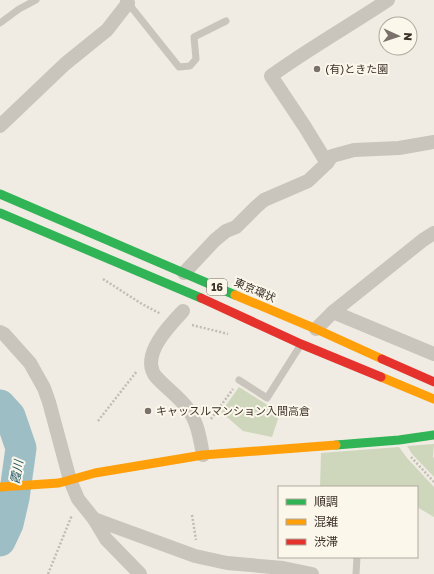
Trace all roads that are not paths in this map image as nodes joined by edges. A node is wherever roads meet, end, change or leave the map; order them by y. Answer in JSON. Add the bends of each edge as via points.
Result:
{"nodes":[{"id":1,"x":36,"y":0,"type":"edge"},
{"id":2,"x":388,"y":0,"type":"edge"},
{"id":3,"x":128,"y":1,"type":"edge"},
{"id":4,"x":226,"y":21,"type":"dead end"},
{"id":5,"x":0,"y":23,"type":"edge"},
{"id":6,"x":0,"y":126,"type":"edge"},
{"id":7,"x":434,"y":142,"type":"edge"},
{"id":8,"x":327,"y":163,"type":"junction"},
{"id":9,"x":0,"y":194,"type":"edge"},
{"id":10,"x":0,"y":213,"type":"edge"},
{"id":11,"x":434,"y":233,"type":"edge"},
{"id":12,"x":184,"y":273,"type":"junction"},
{"id":13,"x":333,"y":312,"type":"junction"},
{"id":14,"x":178,"y":316,"type":"road end"},
{"id":15,"x":316,"y":329,"type":"junction"},
{"id":16,"x":0,"y":332,"type":"edge"},
{"id":17,"x":301,"y":344,"type":"junction"},
{"id":18,"x":434,"y":354,"type":"edge"},
{"id":19,"x":239,"y":380,"type":"road end"},
{"id":20,"x":434,"y":382,"type":"edge"},
{"id":21,"x":434,"y":399,"type":"edge"},
{"id":22,"x":434,"y":435,"type":"edge"},
{"id":23,"x":202,"y":456,"type":"junction"},
{"id":24,"x":65,"y":481,"type":"junction"},
{"id":25,"x":0,"y":487,"type":"edge"},
{"id":26,"x":94,"y":519,"type":"junction"},
{"id":27,"x":357,"y":558,"type":"edge"},
{"id":28,"x":140,"y":574,"type":"edge"},
{"id":29,"x":312,"y":574,"type":"edge"},
{"id":30,"x":356,"y":574,"type":"edge"}],
"edges":[{"from":1,"to":5,"type":"lane"},
{"from":2,"to":8,"type":"street","via":[[271,76]]},
{"from":3,"to":4,"type":"lane","via":[[179,67],[190,66],[196,59],[194,36]]},
{"from":3,"to":6,"type":"street","via":[[107,30],[65,64]]},
{"from":7,"to":8,"type":"street","via":[[399,148],[354,150],[332,156]]},
{"from":8,"to":12,"type":"street","via":[[308,181],[264,200],[236,227],[215,240]]},
{"from":9,"to":12,"type":"main road","name":"東京環状","number":"16"},
{"from":10,"to":17,"type":"main road","number":"16","via":[[59,243],[180,289]]},
{"from":11,"to":13,"type":"street"},
{"from":12,"to":15,"type":"main road","name":"東京環状","number":"16"},
{"from":13,"to":15,"type":"street"},
{"from":13,"to":18,"type":"street"},
{"from":14,"to":23,"type":"street","via":[[156,344],[151,364],[154,374],[188,409],[197,426]]},
{"from":15,"to":20,"type":"main road","name":"東京環状","number":"16"},
{"from":16,"to":24,"type":"street","via":[[30,363],[44,388]]},
{"from":17,"to":19,"type":"lane","via":[[267,398]]},
{"from":17,"to":21,"type":"main road","number":"16"},
{"from":22,"to":23,"type":"main road"},
{"from":23,"to":24,"type":"main road","via":[[95,473]]},
{"from":24,"to":25,"type":"main road"},
{"from":24,"to":26,"type":"street"},
{"from":26,"to":28,"type":"street","via":[[106,539]]},
{"from":26,"to":29,"type":"street","via":[[198,557]]},
{"from":27,"to":30,"type":"lane"}]}
